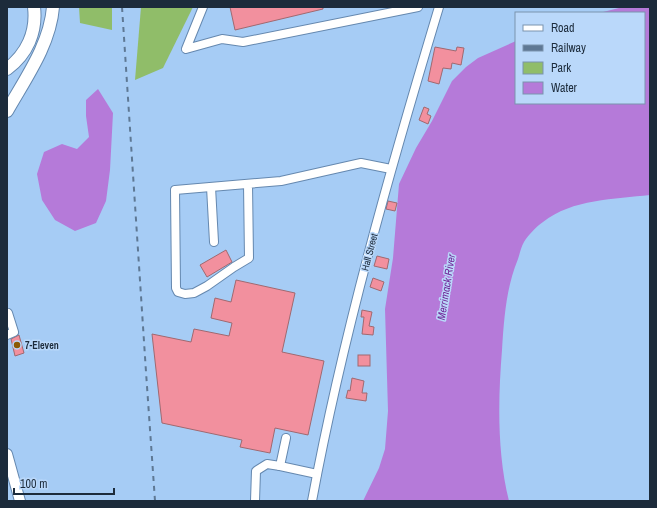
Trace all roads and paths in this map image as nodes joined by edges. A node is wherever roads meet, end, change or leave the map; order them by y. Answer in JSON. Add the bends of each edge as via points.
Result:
{"nodes":[{"id":1,"x":34,"y":7,"type":"edge"},
{"id":2,"x":54,"y":7,"type":"edge"},
{"id":3,"x":203,"y":7,"type":"edge"},
{"id":4,"x":417,"y":7,"type":"edge"},
{"id":5,"x":439,"y":7,"type":"edge"},
{"id":6,"x":7,"y":69,"type":"edge"},
{"id":7,"x":7,"y":111,"type":"edge"},
{"id":8,"x":392,"y":169,"type":"junction"},
{"id":9,"x":248,"y":184,"type":"junction"},
{"id":10,"x":211,"y":187,"type":"junction"},
{"id":11,"x":214,"y":242,"type":"dead end"},
{"id":12,"x":7,"y":314,"type":"edge"},
{"id":13,"x":7,"y":335,"type":"edge"},
{"id":14,"x":286,"y":438,"type":"dead end"},
{"id":15,"x":8,"y":459,"type":"edge"},
{"id":16,"x":280,"y":466,"type":"junction"},
{"id":17,"x":317,"y":474,"type":"junction"},
{"id":18,"x":20,"y":501,"type":"edge"},
{"id":19,"x":255,"y":501,"type":"edge"},
{"id":20,"x":312,"y":501,"type":"edge"}],
"edges":[{"from":1,"to":6,"type":"highway","via":[[34,29],[30,41],[19,58]]},
{"from":2,"to":7,"type":"highway","via":[[46,38]]},
{"from":3,"to":4,"type":"street","via":[[186,49],[222,39],[243,42]]},
{"from":5,"to":8,"type":"street","name":"Hall Street"},
{"from":8,"to":9,"type":"street","via":[[361,163],[281,181]]},
{"from":8,"to":17,"type":"street","name":"Hall Street","via":[[348,333]]},
{"from":9,"to":10,"type":"street"},
{"from":9,"to":10,"type":"street","via":[[250,258],[207,286],[194,293],[185,294],[178,292],[176,288],[175,190]]},
{"from":10,"to":11,"type":"street"},
{"from":12,"to":13,"type":"street","via":[[14,332]]},
{"from":14,"to":16,"type":"street"},
{"from":15,"to":18,"type":"main road"},
{"from":16,"to":17,"type":"street"},
{"from":16,"to":19,"type":"street","via":[[267,464],[256,471]]},
{"from":17,"to":20,"type":"street","name":"Hall Street"}]}
